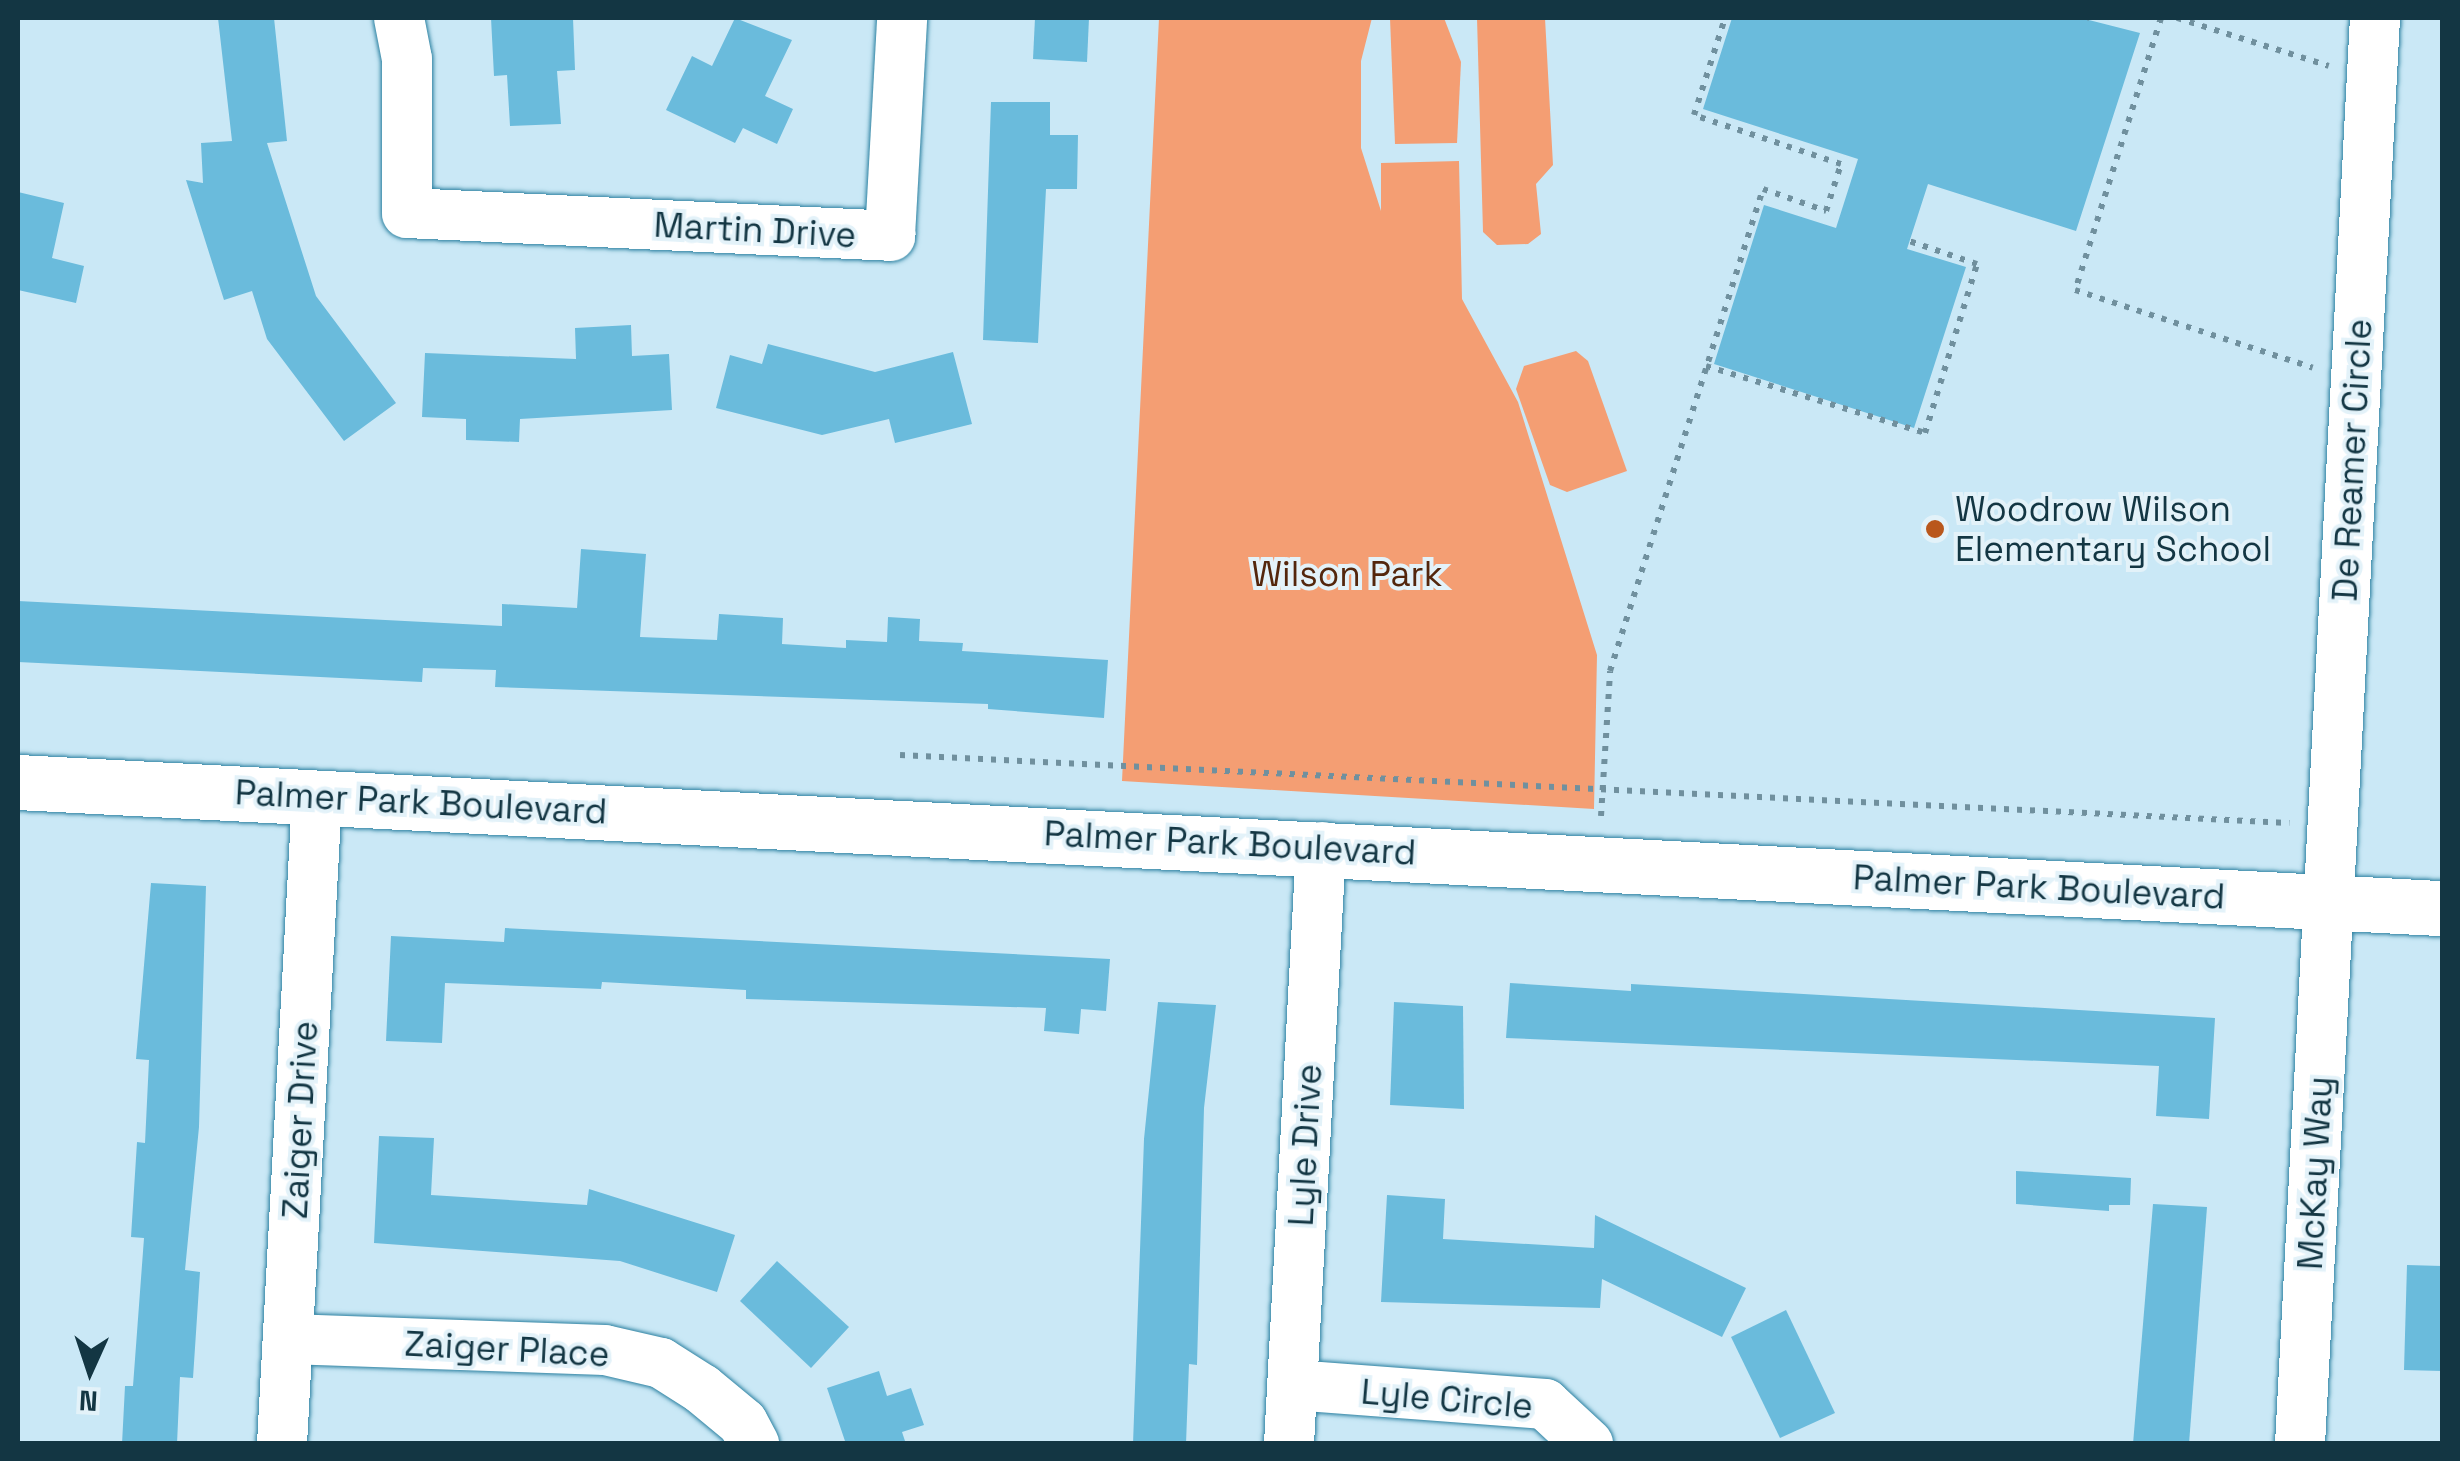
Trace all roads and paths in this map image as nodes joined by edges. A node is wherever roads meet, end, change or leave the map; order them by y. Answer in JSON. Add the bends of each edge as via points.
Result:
{"nodes":[{"id":1,"x":399,"y":18,"type":"edge"},
{"id":2,"x":902,"y":18,"type":"edge"},
{"id":3,"x":1725,"y":18,"type":"edge"},
{"id":4,"x":2161,"y":18,"type":"edge"},
{"id":5,"x":2177,"y":18,"type":"edge"},
{"id":6,"x":2375,"y":18,"type":"edge"},
{"id":7,"x":2330,"y":67,"type":"dead end"},
{"id":8,"x":1909,"y":242,"type":"dead end"},
{"id":9,"x":1706,"y":366,"type":"junction"},
{"id":10,"x":2314,"y":368,"type":"dead end"},
{"id":11,"x":900,"y":755,"type":"dead end"},
{"id":12,"x":18,"y":782,"type":"edge"},
{"id":13,"x":1602,"y":789,"type":"junction"},
{"id":14,"x":317,"y":797,"type":"junction"},
{"id":15,"x":2289,"y":823,"type":"dead end"},
{"id":16,"x":1321,"y":848,"type":"junction"},
{"id":17,"x":1600,"y":863,"type":"junction"},
{"id":18,"x":2329,"y":902,"type":"junction"},
{"id":19,"x":2442,"y":908,"type":"edge"},
{"id":20,"x":288,"y":1339,"type":"junction"},
{"id":21,"x":1293,"y":1385,"type":"junction"},
{"id":22,"x":282,"y":1444,"type":"edge"},
{"id":23,"x":754,"y":1444,"type":"edge"},
{"id":24,"x":1289,"y":1444,"type":"edge"},
{"id":25,"x":1588,"y":1444,"type":"edge"},
{"id":26,"x":2300,"y":1444,"type":"edge"}],
"edges":[{"from":1,"to":2,"type":"street","name":"Martin Drive","via":[[407,60],[407,213],[890,236]]},
{"from":3,"to":9,"type":"path","via":[[1694,115],[1841,164],[1826,211],[1763,189]]},
{"from":4,"to":10,"type":"path","via":[[2075,290]]},
{"from":5,"to":7,"type":"path"},
{"from":6,"to":18,"type":"street","name":"De Reamer Circle"},
{"from":8,"to":9,"type":"path","via":[[1977,264],[1924,434]]},
{"from":9,"to":13,"type":"path","via":[[1610,670]]},
{"from":11,"to":13,"type":"path"},
{"from":12,"to":14,"type":"main road","name":"Palmer Park Boulevard"},
{"from":13,"to":15,"type":"path"},
{"from":13,"to":17,"type":"path"},
{"from":14,"to":16,"type":"main road","name":"Palmer Park Boulevard"},
{"from":14,"to":20,"type":"street","name":"Zaiger Drive"},
{"from":16,"to":17,"type":"main road","name":"Palmer Park Boulevard"},
{"from":16,"to":21,"type":"street","name":"Lyle Drive"},
{"from":17,"to":18,"type":"main road","name":"Palmer Park Boulevard"},
{"from":18,"to":19,"type":"main road","name":"Palmer Park Boulevard"},
{"from":18,"to":26,"type":"street","name":"McKay Way"},
{"from":20,"to":22,"type":"street","name":"Zaiger Drive"},
{"from":20,"to":23,"type":"street","name":"Zaiger Place","via":[[605,1350],[661,1363],[743,1424]]},
{"from":21,"to":24,"type":"street","name":"Lyle Drive"},
{"from":21,"to":25,"type":"street","name":"Lyle Circle","via":[[1545,1404]]}]}
